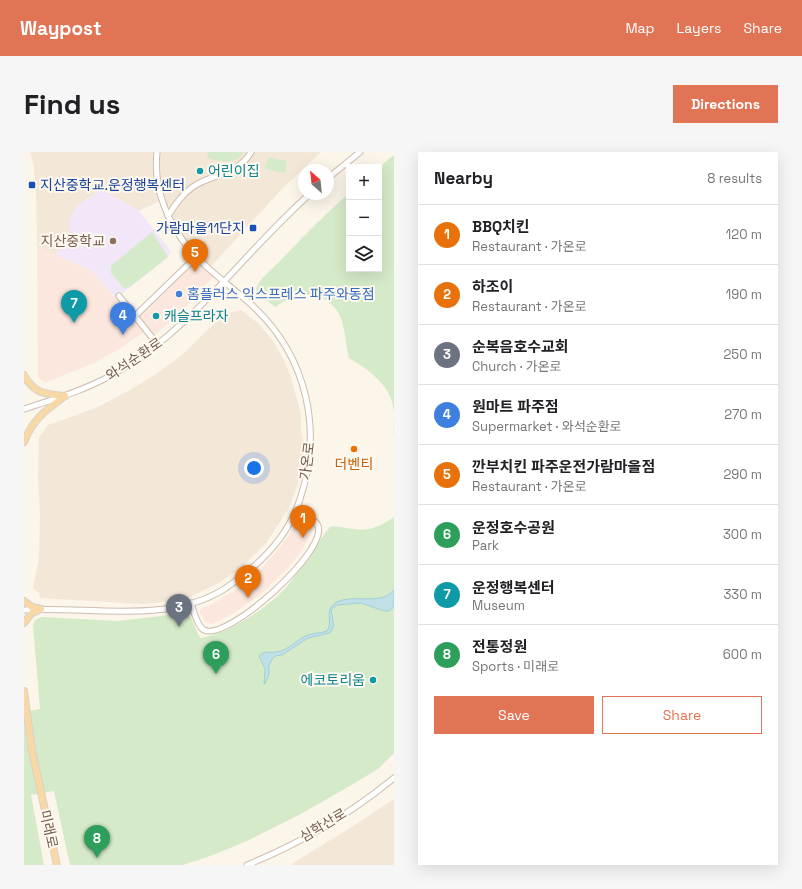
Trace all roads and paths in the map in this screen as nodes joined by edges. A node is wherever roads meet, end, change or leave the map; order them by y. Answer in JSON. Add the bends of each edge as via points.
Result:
{"nodes":[{"id":1,"x":157,"y":152,"type":"edge"},
{"id":2,"x":251,"y":152,"type":"edge"},
{"id":3,"x":360,"y":152,"type":"edge"},
{"id":4,"x":334,"y":173,"type":"edge"},
{"id":5,"x":304,"y":200,"type":"edge"},
{"id":6,"x":168,"y":216,"type":"junction"},
{"id":7,"x":196,"y":257,"type":"junction"},
{"id":8,"x":224,"y":281,"type":"junction"},
{"id":9,"x":118,"y":296,"type":"dead end"},
{"id":10,"x":135,"y":316,"type":"junction"},
{"id":11,"x":158,"y":345,"type":"junction"},
{"id":12,"x":24,"y":375,"type":"edge"},
{"id":13,"x":65,"y":396,"type":"junction"},
{"id":14,"x":24,"y":409,"type":"edge"},
{"id":15,"x":24,"y":442,"type":"edge"},
{"id":16,"x":296,"y":510,"type":"junction"},
{"id":17,"x":24,"y":601,"type":"edge"},
{"id":18,"x":191,"y":603,"type":"junction"},
{"id":19,"x":41,"y":609,"type":"junction"},
{"id":20,"x":24,"y":610,"type":"edge"},
{"id":21,"x":24,"y":623,"type":"edge"},
{"id":22,"x":24,"y":691,"type":"edge"},
{"id":23,"x":394,"y":778,"type":"edge"},
{"id":24,"x":57,"y":865,"type":"edge"},
{"id":25,"x":246,"y":865,"type":"edge"}],
"edges":[{"from":1,"to":6,"type":"street","name":"가온로","via":[[160,194]]},
{"from":2,"to":6,"type":"street","via":[[239,166],[195,185]]},
{"from":3,"to":4,"type":"street"},
{"from":5,"to":8,"type":"street","name":"와석순환로"},
{"from":6,"to":7,"type":"street","name":"가온로","via":[[178,235]]},
{"from":7,"to":8,"type":"street","name":"가온로"},
{"from":7,"to":10,"type":"street"},
{"from":8,"to":11,"type":"street","name":"와석순환로"},
{"from":8,"to":16,"type":"street","name":"가온로","via":[[256,308],[278,334],[294,361],[301,380],[310,421],[311,454],[307,478]]},
{"from":9,"to":10,"type":"street"},
{"from":10,"to":11,"type":"street"},
{"from":11,"to":13,"type":"street","name":"와석순환로","via":[[122,369]]},
{"from":12,"to":13,"type":"main road","via":[[36,391]]},
{"from":13,"to":14,"type":"street","name":"와석순환로"},
{"from":13,"to":15,"type":"main road","via":[[35,420]]},
{"from":16,"to":18,"type":"street","name":"가온로","via":[[277,541],[259,562],[221,591]]},
{"from":16,"to":18,"type":"street","via":[[317,523],[319,534],[296,569],[268,598],[225,626],[209,631],[200,626]]},
{"from":17,"to":19,"type":"main road","via":[[32,607]]},
{"from":18,"to":19,"type":"street","name":"가온로","via":[[174,608],[140,611]]},
{"from":19,"to":20,"type":"street","name":"가온로"},
{"from":19,"to":21,"type":"main road","via":[[32,613]]},
{"from":22,"to":24,"type":"main road","name":"미래로","via":[[32,751]]},
{"from":23,"to":25,"type":"street","name":"심학산로","via":[[333,821]]}]}
